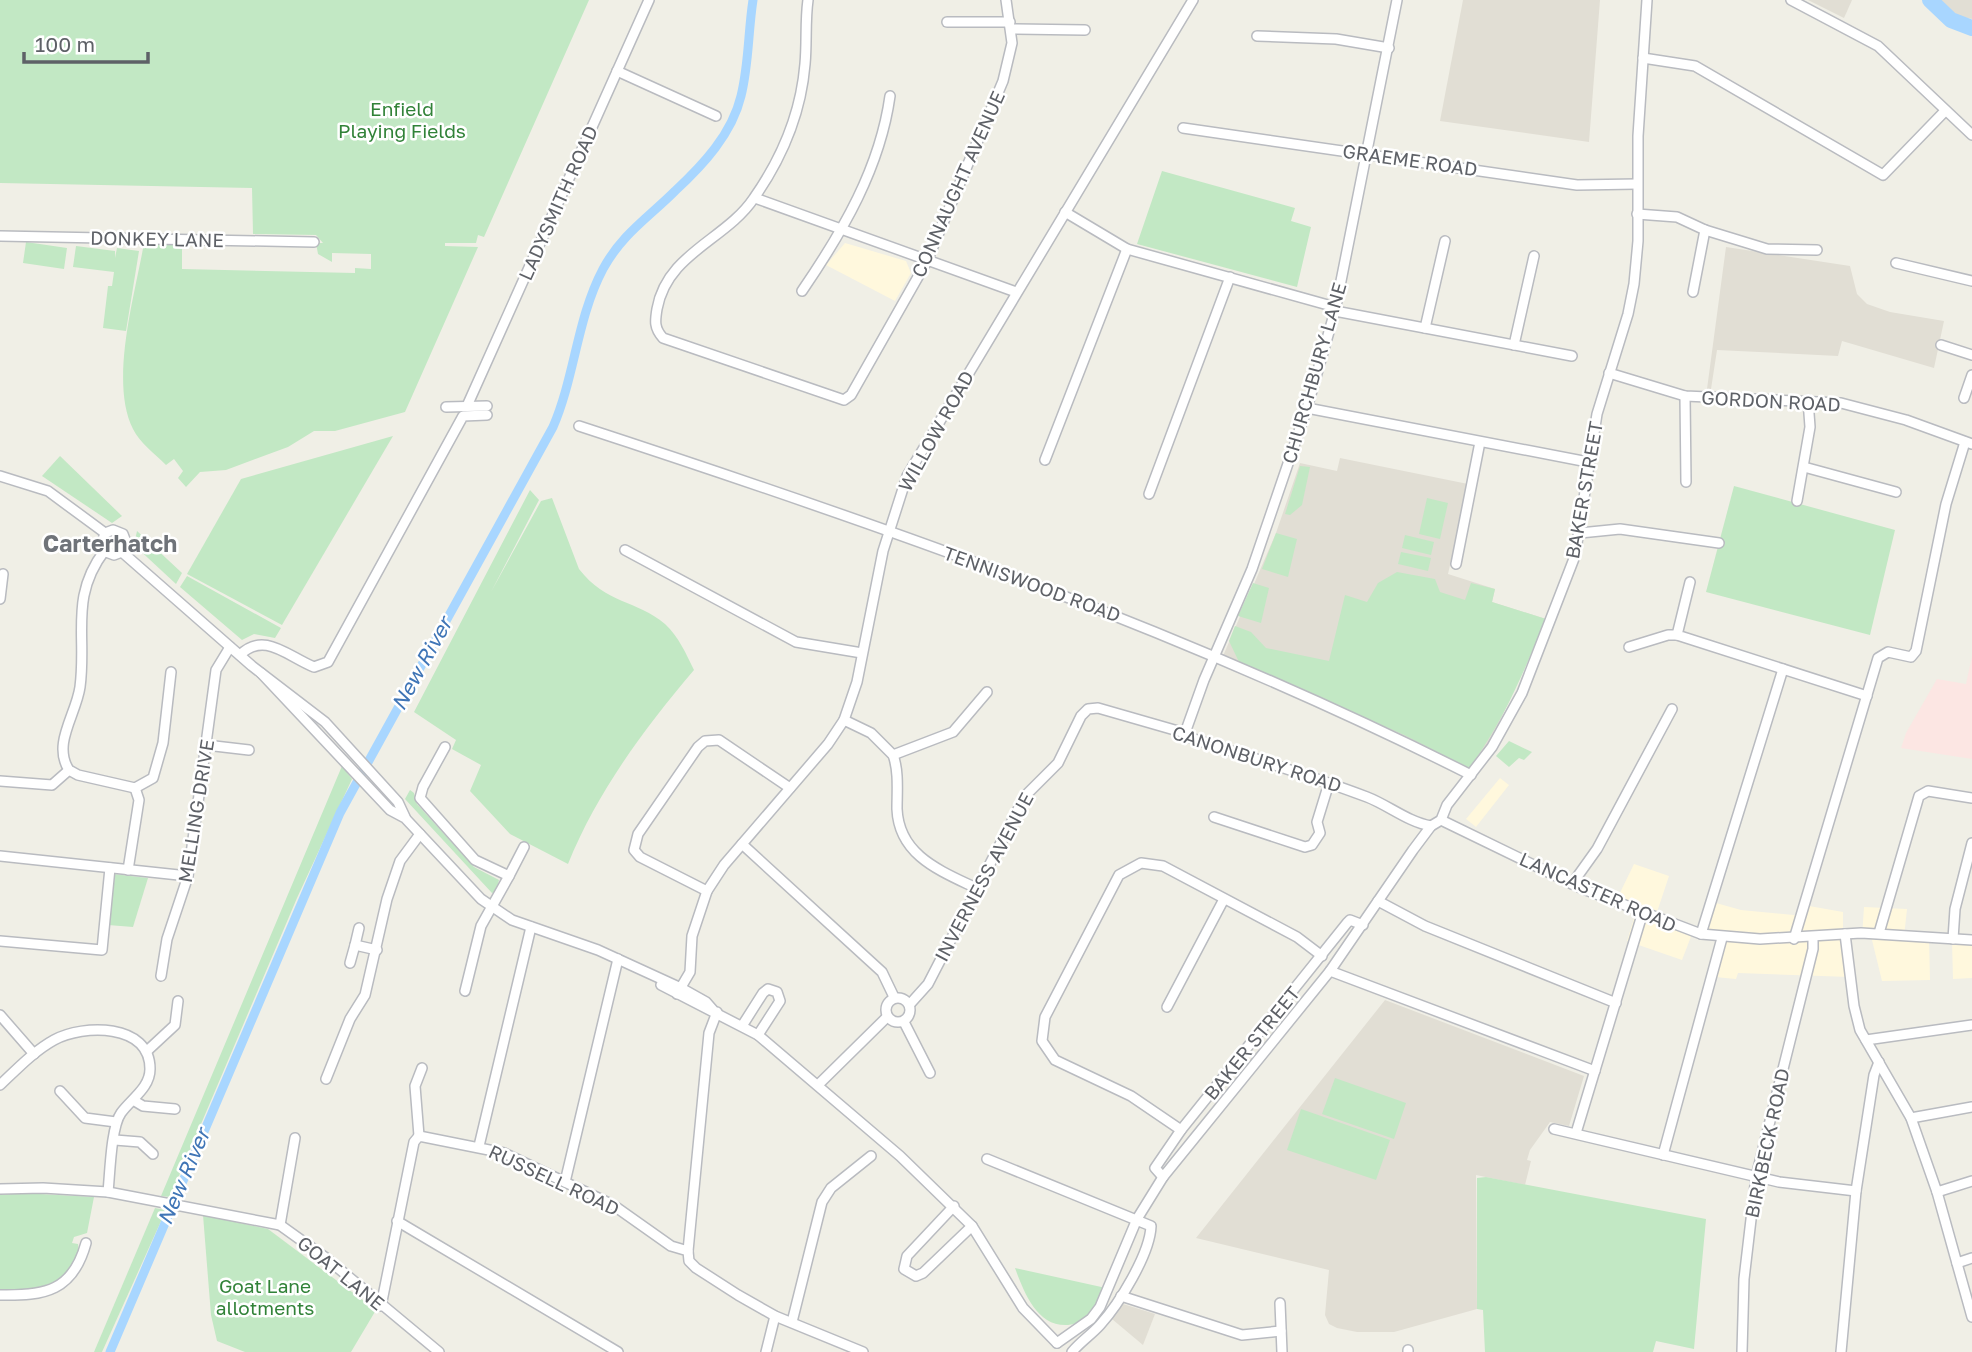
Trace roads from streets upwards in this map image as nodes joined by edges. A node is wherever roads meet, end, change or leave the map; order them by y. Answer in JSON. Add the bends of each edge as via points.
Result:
{"nodes":[{"id":1,"x":649,"y":0,"type":"edge"},
{"id":2,"x":808,"y":0,"type":"edge"},
{"id":3,"x":1006,"y":0,"type":"edge"},
{"id":4,"x":1193,"y":0,"type":"edge"},
{"id":5,"x":1397,"y":0,"type":"edge"},
{"id":6,"x":1647,"y":0,"type":"edge"},
{"id":7,"x":1791,"y":0,"type":"edge"},
{"id":8,"x":947,"y":22,"type":"dead end"},
{"id":9,"x":1011,"y":25,"type":"junction"},
{"id":10,"x":1085,"y":30,"type":"dead end"},
{"id":11,"x":1257,"y":36,"type":"dead end"},
{"id":12,"x":1388,"y":48,"type":"junction"},
{"id":13,"x":1643,"y":58,"type":"junction"},
{"id":14,"x":617,"y":71,"type":"junction"},
{"id":15,"x":890,"y":96,"type":"dead end"},
{"id":16,"x":1945,"y":111,"type":"junction"},
{"id":17,"x":716,"y":116,"type":"dead end"},
{"id":18,"x":1183,"y":128,"type":"dead end"},
{"id":19,"x":1972,"y":135,"type":"edge"},
{"id":20,"x":1366,"y":153,"type":"junction"},
{"id":21,"x":1637,"y":184,"type":"junction"},
{"id":22,"x":754,"y":198,"type":"junction"},
{"id":23,"x":1065,"y":212,"type":"junction"},
{"id":24,"x":1637,"y":214,"type":"junction"},
{"id":25,"x":1705,"y":230,"type":"junction"},
{"id":26,"x":842,"y":232,"type":"junction"},
{"id":27,"x":0,"y":236,"type":"edge"},
{"id":28,"x":1445,"y":241,"type":"dead end"},
{"id":29,"x":314,"y":242,"type":"dead end"},
{"id":30,"x":1127,"y":249,"type":"junction"},
{"id":31,"x":1817,"y":250,"type":"dead end"},
{"id":32,"x":1534,"y":256,"type":"dead end"},
{"id":33,"x":927,"y":261,"type":"junction"},
{"id":34,"x":1896,"y":263,"type":"dead end"},
{"id":35,"x":1230,"y":277,"type":"junction"},
{"id":36,"x":1972,"y":281,"type":"edge"},
{"id":37,"x":802,"y":291,"type":"dead end"},
{"id":38,"x":1016,"y":292,"type":"junction"},
{"id":39,"x":1693,"y":292,"type":"dead end"},
{"id":40,"x":1335,"y":311,"type":"junction"},
{"id":41,"x":1424,"y":328,"type":"junction"},
{"id":42,"x":1514,"y":345,"type":"junction"},
{"id":43,"x":1941,"y":345,"type":"dead end"},
{"id":44,"x":1972,"y":355,"type":"edge"},
{"id":45,"x":1572,"y":356,"type":"dead end"},
{"id":46,"x":1609,"y":373,"type":"junction"},
{"id":47,"x":1972,"y":375,"type":"edge"},
{"id":48,"x":1685,"y":396,"type":"junction"},
{"id":49,"x":1964,"y":398,"type":"dead end"},
{"id":50,"x":1808,"y":400,"type":"junction"},
{"id":51,"x":467,"y":406,"type":"junction"},
{"id":52,"x":446,"y":407,"type":"dead end"},
{"id":53,"x":1307,"y":408,"type":"junction"},
{"id":54,"x":579,"y":426,"type":"dead end"},
{"id":55,"x":1480,"y":442,"type":"junction"},
{"id":56,"x":1969,"y":443,"type":"edge"},
{"id":57,"x":1045,"y":460,"type":"dead end"},
{"id":58,"x":1588,"y":462,"type":"junction"},
{"id":59,"x":1804,"y":467,"type":"junction"},
{"id":60,"x":0,"y":476,"type":"edge"},
{"id":61,"x":1686,"y":482,"type":"dead end"},
{"id":62,"x":1896,"y":492,"type":"dead end"},
{"id":63,"x":1149,"y":494,"type":"dead end"},
{"id":64,"x":1797,"y":501,"type":"dead end"},
{"id":65,"x":888,"y":531,"type":"junction"},
{"id":66,"x":106,"y":533,"type":"junction"},
{"id":67,"x":1580,"y":533,"type":"junction"},
{"id":68,"x":1719,"y":543,"type":"dead end"},
{"id":69,"x":105,"y":550,"type":"junction"},
{"id":70,"x":625,"y":550,"type":"dead end"},
{"id":71,"x":122,"y":552,"type":"junction"},
{"id":72,"x":1456,"y":564,"type":"dead end"},
{"id":73,"x":3,"y":574,"type":"dead end"},
{"id":74,"x":1690,"y":582,"type":"dead end"},
{"id":75,"x":0,"y":599,"type":"edge"},
{"id":76,"x":1677,"y":635,"type":"junction"},
{"id":77,"x":230,"y":647,"type":"junction"},
{"id":78,"x":1629,"y":647,"type":"dead end"},
{"id":79,"x":862,"y":653,"type":"junction"},
{"id":80,"x":240,"y":656,"type":"junction"},
{"id":81,"x":1213,"y":657,"type":"junction"},
{"id":82,"x":1783,"y":669,"type":"junction"},
{"id":83,"x":171,"y":672,"type":"dead end"},
{"id":84,"x":261,"y":673,"type":"junction"},
{"id":85,"x":986,"y":692,"type":"dead end"},
{"id":86,"x":1867,"y":695,"type":"junction"},
{"id":87,"x":1672,"y":709,"type":"dead end"},
{"id":88,"x":1081,"y":716,"type":"joint"},
{"id":89,"x":844,"y":720,"type":"junction"},
{"id":90,"x":1188,"y":736,"type":"junction"},
{"id":91,"x":206,"y":746,"type":"junction"},
{"id":92,"x":445,"y":747,"type":"dead end"},
{"id":93,"x":249,"y":750,"type":"dead end"},
{"id":94,"x":893,"y":755,"type":"junction"},
{"id":95,"x":69,"y":770,"type":"junction"},
{"id":96,"x":1471,"y":775,"type":"junction"},
{"id":97,"x":0,"y":781,"type":"edge"},
{"id":98,"x":1329,"y":783,"type":"junction"},
{"id":99,"x":135,"y":788,"type":"junction"},
{"id":100,"x":790,"y":788,"type":"junction"},
{"id":101,"x":1972,"y":798,"type":"edge"},
{"id":102,"x":1214,"y":817,"type":"dead end"},
{"id":103,"x":405,"y":818,"type":"junction"},
{"id":104,"x":1441,"y":820,"type":"junction"},
{"id":105,"x":1431,"y":826,"type":"junction"},
{"id":106,"x":420,"y":834,"type":"junction"},
{"id":107,"x":1972,"y":843,"type":"edge"},
{"id":108,"x":742,"y":844,"type":"junction"},
{"id":109,"x":524,"y":847,"type":"dead end"},
{"id":110,"x":0,"y":856,"type":"edge"},
{"id":111,"x":110,"y":868,"type":"junction"},
{"id":112,"x":128,"y":870,"type":"junction"},
{"id":113,"x":188,"y":876,"type":"junction"},
{"id":114,"x":509,"y":876,"type":"junction"},
{"id":115,"x":1572,"y":884,"type":"junction"},
{"id":116,"x":978,"y":889,"type":"junction"},
{"id":117,"x":708,"y":891,"type":"junction"},
{"id":118,"x":1224,"y":899,"type":"junction"},
{"id":119,"x":1378,"y":901,"type":"junction"},
{"id":120,"x":493,"y":908,"type":"junction"},
{"id":121,"x":1642,"y":915,"type":"junction"},
{"id":122,"x":1363,"y":925,"type":"junction"},
{"id":123,"x":359,"y":928,"type":"dead end"},
{"id":124,"x":531,"y":928,"type":"junction"},
{"id":125,"x":1879,"y":933,"type":"junction"},
{"id":126,"x":1700,"y":934,"type":"junction"},
{"id":127,"x":1845,"y":934,"type":"junction"},
{"id":128,"x":1722,"y":938,"type":"junction"},
{"id":129,"x":1813,"y":938,"type":"junction"},
{"id":130,"x":1794,"y":939,"type":"junction"},
{"id":131,"x":1953,"y":939,"type":"junction"},
{"id":132,"x":1972,"y":940,"type":"edge"},
{"id":133,"x":0,"y":941,"type":"edge"},
{"id":134,"x":355,"y":945,"type":"junction"},
{"id":135,"x":377,"y":950,"type":"junction"},
{"id":136,"x":1322,"y":956,"type":"junction"},
{"id":137,"x":618,"y":959,"type":"junction"},
{"id":138,"x":350,"y":963,"type":"dead end"},
{"id":139,"x":1330,"y":971,"type":"junction"},
{"id":140,"x":161,"y":976,"type":"dead end"},
{"id":141,"x":465,"y":991,"type":"dead end"},
{"id":142,"x":679,"y":991,"type":"junction"},
{"id":143,"x":894,"y":997,"type":"junction"},
{"id":144,"x":177,"y":1001,"type":"dead end"},
{"id":145,"x":1616,"y":1003,"type":"junction"},
{"id":146,"x":910,"y":1004,"type":"junction"},
{"id":147,"x":1167,"y":1007,"type":"dead end"},
{"id":148,"x":715,"y":1011,"type":"junction"},
{"id":149,"x":0,"y":1015,"type":"edge"},
{"id":150,"x":887,"y":1017,"type":"junction"},
{"id":151,"x":904,"y":1022,"type":"junction"},
{"id":152,"x":1972,"y":1025,"type":"edge"},
{"id":153,"x":742,"y":1026,"type":"junction"},
{"id":154,"x":758,"y":1035,"type":"junction"},
{"id":155,"x":1866,"y":1040,"type":"junction"},
{"id":156,"x":147,"y":1051,"type":"junction"},
{"id":157,"x":34,"y":1054,"type":"junction"},
{"id":158,"x":1879,"y":1062,"type":"junction"},
{"id":159,"x":791,"y":1063,"type":"junction"},
{"id":160,"x":422,"y":1068,"type":"dead end"},
{"id":161,"x":1595,"y":1071,"type":"junction"},
{"id":162,"x":930,"y":1073,"type":"dead end"},
{"id":163,"x":326,"y":1079,"type":"dead end"},
{"id":164,"x":820,"y":1083,"type":"junction"},
{"id":165,"x":0,"y":1085,"type":"edge"},
{"id":166,"x":60,"y":1091,"type":"dead end"},
{"id":167,"x":133,"y":1100,"type":"junction"},
{"id":168,"x":1972,"y":1107,"type":"edge"},
{"id":169,"x":842,"y":1108,"type":"junction"},
{"id":170,"x":175,"y":1109,"type":"dead end"},
{"id":171,"x":1911,"y":1118,"type":"junction"},
{"id":172,"x":116,"y":1122,"type":"junction"},
{"id":173,"x":1554,"y":1129,"type":"dead end"},
{"id":174,"x":1181,"y":1130,"type":"junction"},
{"id":175,"x":1576,"y":1133,"type":"junction"},
{"id":176,"x":295,"y":1138,"type":"dead end"},
{"id":177,"x":416,"y":1139,"type":"junction"},
{"id":178,"x":115,"y":1140,"type":"junction"},
{"id":179,"x":479,"y":1146,"type":"junction"},
{"id":180,"x":152,"y":1154,"type":"dead end"},
{"id":181,"x":1663,"y":1154,"type":"junction"},
{"id":182,"x":871,"y":1156,"type":"dead end"},
{"id":183,"x":987,"y":1158,"type":"dead end"},
{"id":184,"x":1163,"y":1177,"type":"junction"},
{"id":185,"x":1756,"y":1177,"type":"junction"},
{"id":186,"x":1972,"y":1181,"type":"edge"},
{"id":187,"x":565,"y":1182,"type":"junction"},
{"id":188,"x":0,"y":1189,"type":"edge"},
{"id":189,"x":1856,"y":1191,"type":"junction"},
{"id":190,"x":107,"y":1192,"type":"junction"},
{"id":191,"x":1937,"y":1192,"type":"junction"},
{"id":192,"x":954,"y":1206,"type":"junction"},
{"id":193,"x":1137,"y":1219,"type":"junction"},
{"id":194,"x":397,"y":1221,"type":"junction"},
{"id":195,"x":280,"y":1225,"type":"junction"},
{"id":196,"x":972,"y":1226,"type":"junction"},
{"id":197,"x":86,"y":1243,"type":"dead end"},
{"id":198,"x":688,"y":1251,"type":"junction"},
{"id":199,"x":1972,"y":1258,"type":"edge"},
{"id":200,"x":1957,"y":1263,"type":"junction"},
{"id":201,"x":0,"y":1295,"type":"edge"},
{"id":202,"x":1121,"y":1296,"type":"junction"},
{"id":203,"x":1280,"y":1303,"type":"dead end"},
{"id":204,"x":381,"y":1306,"type":"junction"},
{"id":205,"x":775,"y":1316,"type":"junction"},
{"id":206,"x":1972,"y":1317,"type":"edge"},
{"id":207,"x":792,"y":1322,"type":"junction"},
{"id":208,"x":1281,"y":1331,"type":"junction"},
{"id":209,"x":1057,"y":1342,"type":"edge"},
{"id":210,"x":439,"y":1352,"type":"edge"},
{"id":211,"x":618,"y":1352,"type":"edge"},
{"id":212,"x":766,"y":1352,"type":"edge"},
{"id":213,"x":863,"y":1352,"type":"edge"},
{"id":214,"x":1072,"y":1352,"type":"edge"},
{"id":215,"x":1282,"y":1352,"type":"edge"},
{"id":216,"x":1742,"y":1352,"type":"edge"},
{"id":217,"x":1841,"y":1352,"type":"edge"}],
"edges":[{"from":1,"to":14,"type":"street","name":"LADYSMITH ROAD"},
{"from":2,"to":22,"type":"street","via":[[805,66],[792,128]]},
{"from":3,"to":9,"type":"street","name":"CONNAUGHT AVENUE"},
{"from":4,"to":23,"type":"street","name":"WILLOW ROAD"},
{"from":5,"to":12,"type":"street","name":"CHURCHBURY LANE"},
{"from":6,"to":13,"type":"street","name":"BAKER STREET"},
{"from":7,"to":16,"type":"street","via":[[1878,46]]},
{"from":8,"to":9,"type":"street"},
{"from":9,"to":10,"type":"street"},
{"from":9,"to":33,"type":"street","name":"CONNAUGHT AVENUE","via":[[1010,57],[1003,81]]},
{"from":11,"to":12,"type":"street","via":[[1336,39]]},
{"from":12,"to":20,"type":"street","name":"CHURCHBURY LANE"},
{"from":13,"to":16,"type":"street","via":[[1695,66],[1883,175]]},
{"from":13,"to":21,"type":"street","name":"BAKER STREET"},
{"from":14,"to":17,"type":"street"},
{"from":14,"to":51,"type":"street","name":"LADYSMITH ROAD"},
{"from":15,"to":26,"type":"street","via":[[883,137]]},
{"from":16,"to":19,"type":"street"},
{"from":18,"to":20,"type":"street","name":"GRAEME ROAD"},
{"from":20,"to":21,"type":"street","name":"GRAEME ROAD","via":[[1577,185]]},
{"from":20,"to":40,"type":"street","name":"CHURCHBURY LANE"},
{"from":21,"to":24,"type":"street","name":"BAKER STREET"},
{"from":22,"to":26,"type":"street"},
{"from":22,"to":33,"type":"street","name":"CONNAUGHT AVENUE","via":[[671,274],[657,306],[656,331],[663,338],[844,400]]},
{"from":23,"to":30,"type":"street"},
{"from":23,"to":38,"type":"street","name":"WILLOW ROAD"},
{"from":24,"to":25,"type":"street","via":[[1677,216]]},
{"from":24,"to":46,"type":"street","name":"BAKER STREET","via":[[1634,284]]},
{"from":25,"to":31,"type":"street","via":[[1766,248]]},
{"from":25,"to":39,"type":"street"},
{"from":26,"to":33,"type":"street"},
{"from":26,"to":37,"type":"street"},
{"from":27,"to":29,"type":"street","name":"DONKEY LANE"},
{"from":28,"to":41,"type":"street"},
{"from":30,"to":35,"type":"street"},
{"from":30,"to":57,"type":"street"},
{"from":32,"to":42,"type":"street"},
{"from":33,"to":38,"type":"street"},
{"from":34,"to":36,"type":"street"},
{"from":35,"to":40,"type":"street","via":[[1328,305]]},
{"from":35,"to":63,"type":"street"},
{"from":38,"to":65,"type":"street","name":"WILLOW ROAD","via":[[907,476]]},
{"from":40,"to":41,"type":"street"},
{"from":40,"to":53,"type":"street","name":"CHURCHBURY LANE"},
{"from":41,"to":42,"type":"street"},
{"from":42,"to":45,"type":"street"},
{"from":43,"to":44,"type":"street"},
{"from":46,"to":48,"type":"street","name":"GORDON ROAD"},
{"from":46,"to":58,"type":"street","name":"BAKER STREET"},
{"from":47,"to":49,"type":"street"},
{"from":48,"to":50,"type":"street","name":"GORDON ROAD"},
{"from":48,"to":61,"type":"street"},
{"from":50,"to":56,"type":"street","name":"GORDON ROAD","via":[[1876,411]]},
{"from":50,"to":59,"type":"street","via":[[1810,427]]},
{"from":51,"to":52,"type":"street"},
{"from":51,"to":80,"type":"street","via":[[487,410],[463,416],[328,662],[314,667],[265,643],[252,645]]},
{"from":53,"to":55,"type":"street"},
{"from":53,"to":81,"type":"street","name":"CHURCHBURY LANE","via":[[1252,569]]},
{"from":54,"to":65,"type":"street","name":"TENNISWOOD ROAD"},
{"from":55,"to":58,"type":"street"},
{"from":55,"to":72,"type":"street"},
{"from":56,"to":86,"type":"street","via":[[1946,504],[1916,651],[1905,658],[1882,654]]},
{"from":58,"to":67,"type":"street","name":"BAKER STREET"},
{"from":59,"to":62,"type":"street"},
{"from":59,"to":64,"type":"street"},
{"from":60,"to":66,"type":"street","via":[[48,491]]},
{"from":65,"to":79,"type":"street","name":"WILLOW ROAD"},
{"from":65,"to":81,"type":"street","name":"TENNISWOOD ROAD","via":[[1130,620]]},
{"from":66,"to":69,"type":"street"},
{"from":66,"to":71,"type":"street","via":[[123,534]]},
{"from":67,"to":68,"type":"street","via":[[1620,529]]},
{"from":67,"to":96,"type":"street","name":"BAKER STREET","via":[[1521,693]]},
{"from":69,"to":71,"type":"street","via":[[114,555]]},
{"from":69,"to":95,"type":"street","via":[[82,597],[79,687],[62,751]]},
{"from":70,"to":79,"type":"street","via":[[796,642]]},
{"from":71,"to":77,"type":"street"},
{"from":73,"to":75,"type":"street"},
{"from":74,"to":76,"type":"street"},
{"from":76,"to":78,"type":"street"},
{"from":76,"to":82,"type":"street"},
{"from":77,"to":80,"type":"street"},
{"from":77,"to":91,"type":"street","name":"MELLING DRIVE","via":[[216,670]]},
{"from":79,"to":89,"type":"street","name":"WILLOW ROAD"},
{"from":80,"to":84,"type":"street"},
{"from":81,"to":90,"type":"street","name":"CHURCHBURY LANE"},
{"from":81,"to":96,"type":"street","name":"TENNISWOOD ROAD"},
{"from":82,"to":86,"type":"street"},
{"from":82,"to":126,"type":"street"},
{"from":83,"to":99,"type":"street","via":[[156,770],[153,778]]},
{"from":84,"to":103,"type":"street","via":[[390,810]]},
{"from":84,"to":103,"type":"street","via":[[324,722],[398,802]]},
{"from":85,"to":94,"type":"street","via":[[953,732]]},
{"from":86,"to":130,"type":"street"},
{"from":87,"to":115,"type":"street","via":[[1597,849]]},
{"from":88,"to":90,"type":"street","name":"CANONBURY ROAD","via":[[1098,708]]},
{"from":88,"to":116,"type":"street","name":"INVERNESS AVENUE","via":[[1064,754],[1025,796]]},
{"from":89,"to":94,"type":"street","via":[[872,733]]},
{"from":89,"to":100,"type":"street","name":"WILLOW ROAD"},
{"from":90,"to":98,"type":"street","name":"CANONBURY ROAD"},
{"from":91,"to":93,"type":"street"},
{"from":91,"to":113,"type":"street","name":"MELLING DRIVE"},
{"from":92,"to":114,"type":"street","via":[[420,798],[475,860]]},
{"from":94,"to":116,"type":"street","via":[[897,819],[906,841],[930,865]]},
{"from":95,"to":97,"type":"street","via":[[52,785]]},
{"from":95,"to":99,"type":"street"},
{"from":96,"to":104,"type":"street","name":"BAKER STREET"},
{"from":98,"to":102,"type":"street","via":[[1317,822],[1320,833],[1312,845],[1305,847]]},
{"from":98,"to":105,"type":"street","name":"CANONBURY ROAD"},
{"from":99,"to":112,"type":"street","via":[[139,800]]},
{"from":100,"to":108,"type":"street","name":"WILLOW ROAD"},
{"from":100,"to":117,"type":"street","via":[[719,740],[698,747],[638,834],[634,850]]},
{"from":101,"to":125,"type":"street","via":[[1927,791],[1919,796]]},
{"from":103,"to":106,"type":"street"},
{"from":104,"to":105,"type":"street","name":"BAKER STREET"},
{"from":104,"to":115,"type":"street","name":"LANCASTER ROAD"},
{"from":105,"to":119,"type":"street","name":"BAKER STREET"},
{"from":106,"to":120,"type":"street"},
{"from":106,"to":135,"type":"street","via":[[400,861]]},
{"from":107,"to":131,"type":"street","via":[[1955,909]]},
{"from":108,"to":117,"type":"street","name":"WILLOW ROAD"},
{"from":108,"to":143,"type":"street","via":[[882,971]]},
{"from":109,"to":114,"type":"street"},
{"from":110,"to":111,"type":"street"},
{"from":111,"to":112,"type":"street"},
{"from":111,"to":133,"type":"street","via":[[102,950]]},
{"from":112,"to":113,"type":"street"},
{"from":113,"to":140,"type":"street","name":"MELLING DRIVE","via":[[167,939]]},
{"from":114,"to":120,"type":"street"},
{"from":115,"to":121,"type":"street","name":"LANCASTER ROAD"},
{"from":116,"to":146,"type":"street","name":"INVERNESS AVENUE","via":[[928,984]]},
{"from":117,"to":142,"type":"street","name":"WILLOW ROAD","via":[[692,936],[690,972]]},
{"from":118,"to":136,"type":"street","via":[[1297,937]]},
{"from":118,"to":147,"type":"street"},
{"from":118,"to":174,"type":"street","via":[[1163,866],[1151,862],[1129,867],[1119,875],[1042,1026],[1044,1049],[1055,1060],[1132,1096]]},
{"from":119,"to":122,"type":"street","name":"BAKER STREET"},
{"from":119,"to":145,"type":"street","via":[[1425,926]]},
{"from":120,"to":124,"type":"street"},
{"from":120,"to":141,"type":"street","via":[[481,926]]},
{"from":121,"to":126,"type":"street","name":"LANCASTER ROAD"},
{"from":121,"to":145,"type":"street"},
{"from":122,"to":136,"type":"street","name":"BAKER STREET","via":[[1350,920]]},
{"from":122,"to":139,"type":"street","name":"BAKER STREET"},
{"from":123,"to":134,"type":"street"},
{"from":124,"to":137,"type":"street"},
{"from":124,"to":179,"type":"street"},
{"from":125,"to":127,"type":"street","name":"LANCASTER ROAD"},
{"from":125,"to":131,"type":"street","name":"LANCASTER ROAD"},
{"from":126,"to":128,"type":"street","name":"LANCASTER ROAD"},
{"from":127,"to":129,"type":"street","name":"LANCASTER ROAD"},
{"from":127,"to":155,"type":"street","via":[[1854,1006]]},
{"from":128,"to":130,"type":"street","name":"LANCASTER ROAD"},
{"from":128,"to":181,"type":"street"},
{"from":129,"to":130,"type":"street","name":"LANCASTER ROAD"},
{"from":129,"to":185,"type":"street","name":"BIRKBECK ROAD"},
{"from":131,"to":132,"type":"street","name":"LANCASTER ROAD"},
{"from":134,"to":135,"type":"street"},
{"from":134,"to":138,"type":"street"},
{"from":135,"to":163,"type":"street","via":[[365,995]]},
{"from":136,"to":174,"type":"street","name":"BAKER STREET"},
{"from":137,"to":142,"type":"street"},
{"from":137,"to":187,"type":"street"},
{"from":139,"to":161,"type":"street"},
{"from":139,"to":184,"type":"street","name":"BAKER STREET"},
{"from":142,"to":148,"type":"street"},
{"from":143,"to":146,"type":"street"},
{"from":143,"to":150,"type":"street"},
{"from":144,"to":156,"type":"street","via":[[175,1025]]},
{"from":145,"to":161,"type":"street"},
{"from":146,"to":151,"type":"street","name":"INVERNESS AVENUE"},
{"from":148,"to":153,"type":"street"},
{"from":148,"to":198,"type":"street","via":[[709,1033]]},
{"from":149,"to":157,"type":"street"},
{"from":150,"to":151,"type":"street"},
{"from":150,"to":164,"type":"street"},
{"from":151,"to":162,"type":"street"},
{"from":152,"to":155,"type":"street"},
{"from":153,"to":154,"type":"street"},
{"from":153,"to":154,"type":"street","via":[[768,989],[777,992],[780,1001]]},
{"from":154,"to":159,"type":"street"},
{"from":155,"to":158,"type":"street"},
{"from":156,"to":157,"type":"street","via":[[126,1034],[110,1030],[82,1031],[55,1039]]},
{"from":156,"to":167,"type":"street","via":[[150,1070],[146,1084]]},
{"from":157,"to":165,"type":"street"},
{"from":158,"to":171,"type":"street"},
{"from":158,"to":189,"type":"street"},
{"from":159,"to":164,"type":"street"},
{"from":159,"to":169,"type":"street"},
{"from":160,"to":177,"type":"street","via":[[415,1086]]},
{"from":161,"to":175,"type":"street"},
{"from":164,"to":169,"type":"street"},
{"from":166,"to":172,"type":"street","via":[[85,1118]]},
{"from":167,"to":170,"type":"street","via":[[143,1106]]},
{"from":167,"to":172,"type":"street"},
{"from":168,"to":171,"type":"street"},
{"from":169,"to":192,"type":"street"},
{"from":171,"to":191,"type":"street"},
{"from":172,"to":178,"type":"street"},
{"from":173,"to":175,"type":"street"},
{"from":174,"to":184,"type":"street","name":"BAKER STREET","via":[[1154,1168]]},
{"from":175,"to":181,"type":"street"},
{"from":176,"to":195,"type":"street"},
{"from":177,"to":179,"type":"street","name":"RUSSELL ROAD"},
{"from":177,"to":194,"type":"street"},
{"from":178,"to":180,"type":"street","via":[[140,1142]]},
{"from":178,"to":190,"type":"street"},
{"from":179,"to":187,"type":"street","name":"RUSSELL ROAD"},
{"from":181,"to":185,"type":"street"},
{"from":182,"to":207,"type":"street","via":[[831,1188],[822,1202]]},
{"from":183,"to":193,"type":"street"},
{"from":184,"to":193,"type":"street","name":"BAKER STREET"},
{"from":185,"to":189,"type":"street"},
{"from":185,"to":216,"type":"street","name":"BIRKBECK ROAD","via":[[1744,1279]]},
{"from":186,"to":191,"type":"street"},
{"from":187,"to":198,"type":"street","name":"RUSSELL ROAD","via":[[613,1205],[671,1246]]},
{"from":188,"to":190,"type":"street","name":"GOAT LANE"},
{"from":189,"to":217,"type":"street"},
{"from":190,"to":195,"type":"street","name":"GOAT LANE"},
{"from":191,"to":200,"type":"street"},
{"from":192,"to":196,"type":"street"},
{"from":192,"to":196,"type":"street","via":[[907,1256],[904,1269],[916,1276],[923,1273]]},
{"from":193,"to":202,"type":"street","via":[[1149,1224],[1151,1231]]},
{"from":193,"to":209,"type":"street","name":"BAKER STREET","via":[[1100,1307],[1091,1319]]},
{"from":194,"to":204,"type":"street"},
{"from":194,"to":211,"type":"street"},
{"from":195,"to":204,"type":"street","name":"GOAT LANE"},
{"from":196,"to":209,"type":"street","via":[[1023,1308]]},
{"from":197,"to":201,"type":"street","via":[[80,1265],[57,1287],[44,1293]]},
{"from":198,"to":205,"type":"street","name":"RUSSELL ROAD","via":[[696,1268]]},
{"from":199,"to":200,"type":"street"},
{"from":200,"to":206,"type":"street"},
{"from":202,"to":208,"type":"street","via":[[1242,1335]]},
{"from":202,"to":214,"type":"street"},
{"from":203,"to":208,"type":"street"},
{"from":204,"to":210,"type":"street","name":"GOAT LANE"},
{"from":205,"to":207,"type":"street","name":"RUSSELL ROAD"},
{"from":205,"to":212,"type":"street"},
{"from":207,"to":213,"type":"street","name":"RUSSELL ROAD"},
{"from":208,"to":215,"type":"street"}]}
